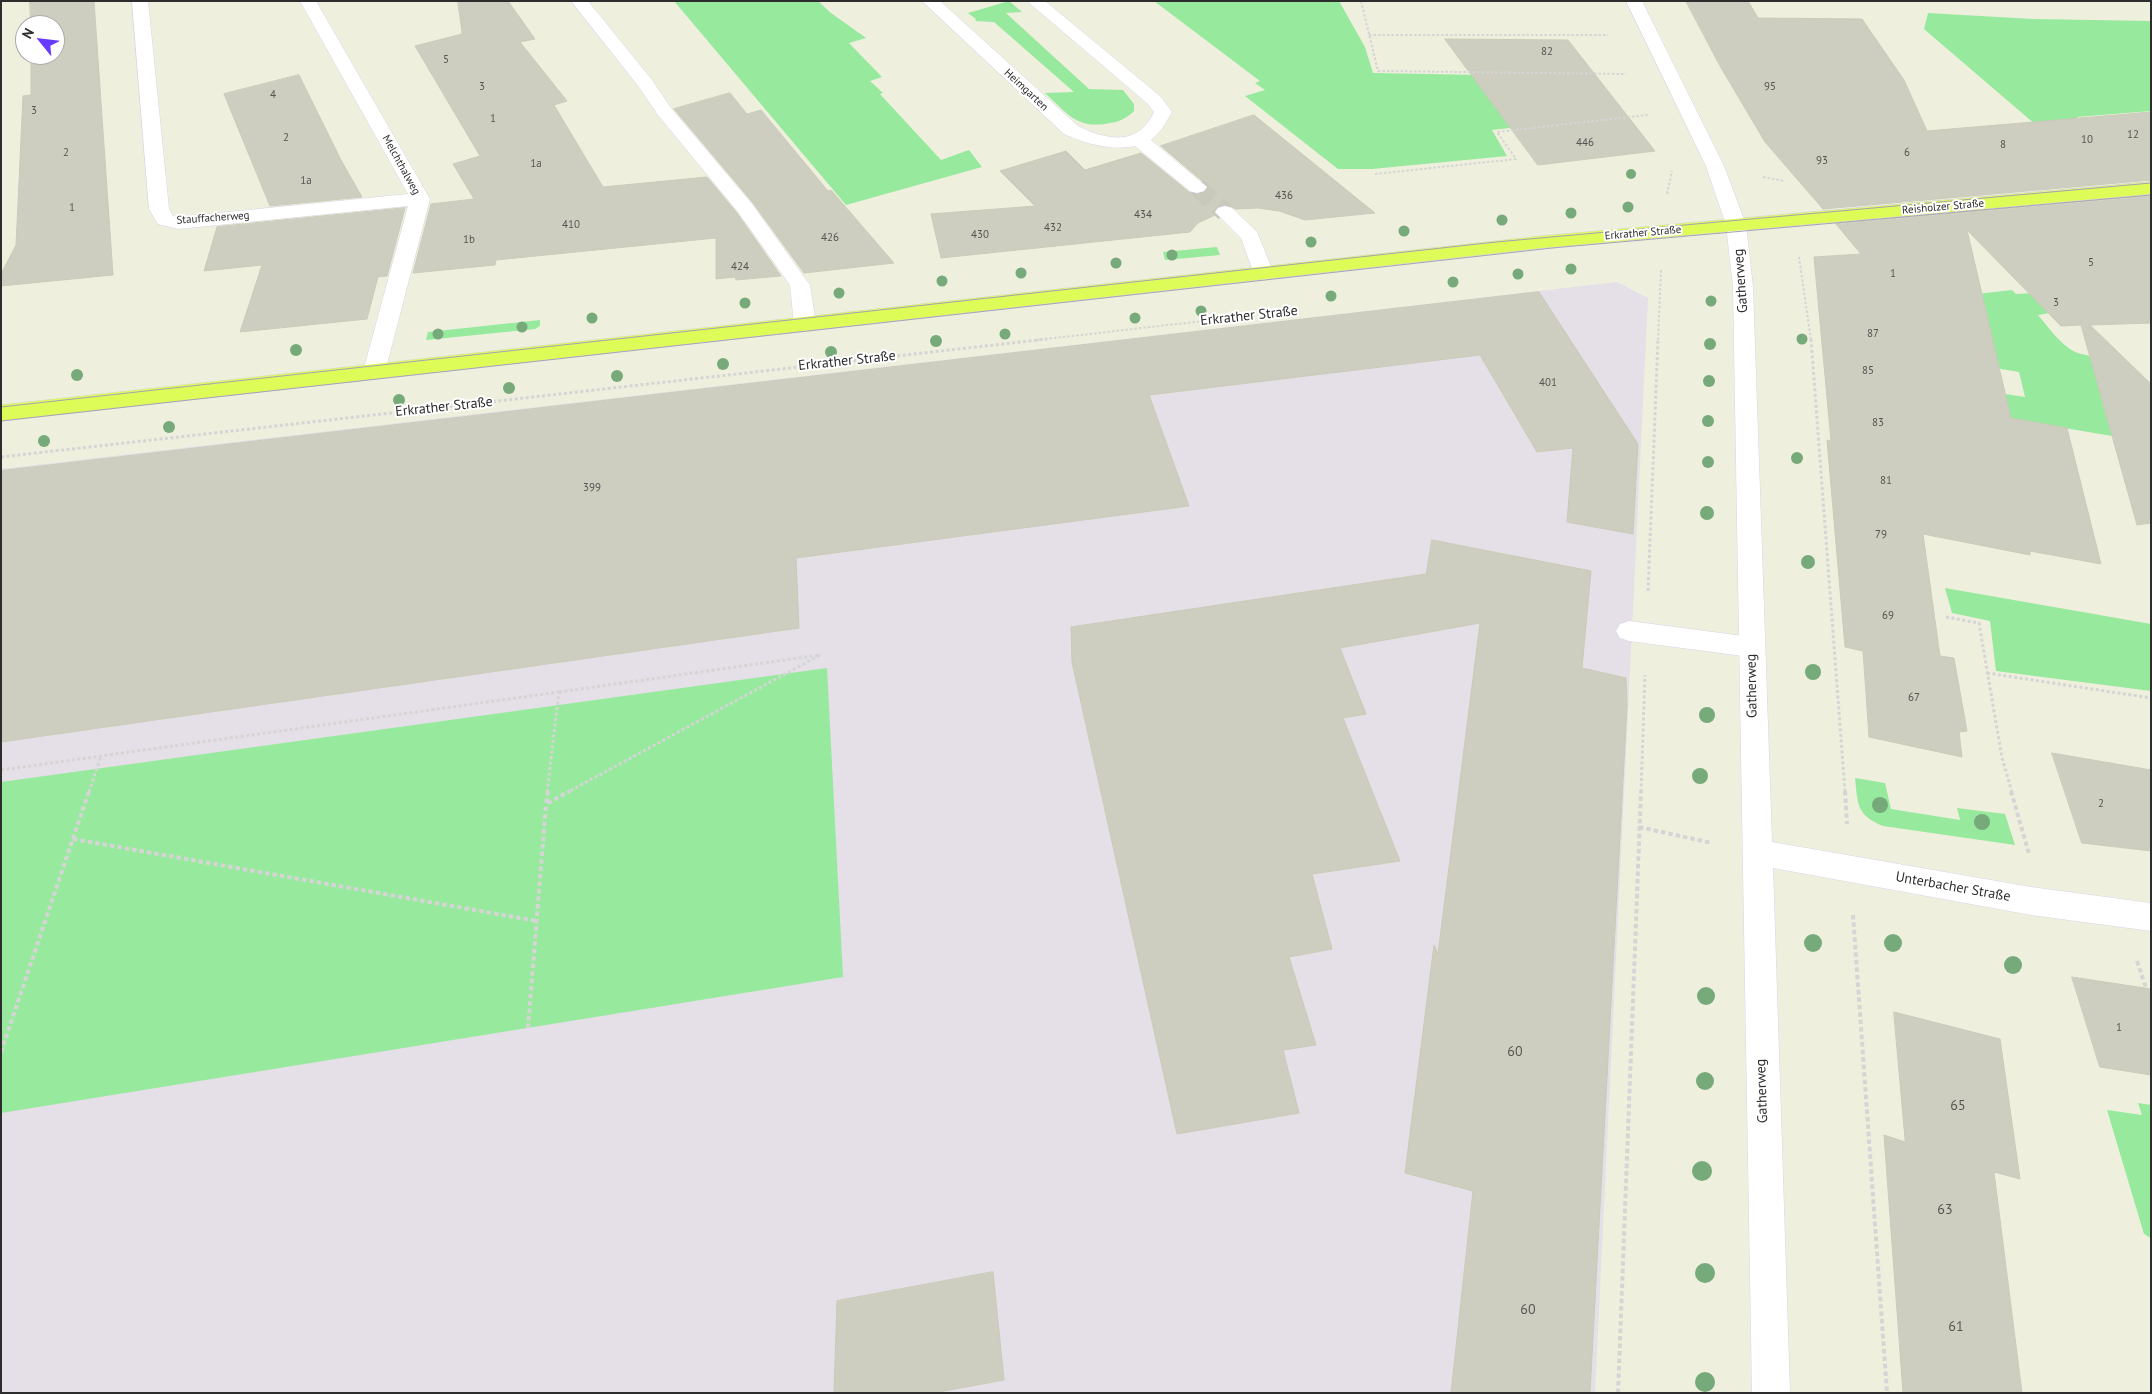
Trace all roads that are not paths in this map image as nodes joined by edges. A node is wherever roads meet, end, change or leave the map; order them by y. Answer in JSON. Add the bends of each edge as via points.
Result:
{"nodes":[{"id":1,"x":140,"y":1,"type":"edge"},
{"id":2,"x":308,"y":1,"type":"edge"},
{"id":3,"x":580,"y":1,"type":"edge"},
{"id":4,"x":930,"y":1,"type":"edge"},
{"id":5,"x":1035,"y":1,"type":"edge"},
{"id":6,"x":1634,"y":1,"type":"edge"},
{"id":7,"x":1138,"y":140,"type":"junction"},
{"id":8,"x":1197,"y":186,"type":"tunnel mouth"},
{"id":9,"x":2151,"y":188,"type":"edge"},
{"id":10,"x":420,"y":200,"type":"junction"},
{"id":11,"x":1224,"y":212,"type":"tunnel mouth"},
{"id":12,"x":1736,"y":225,"type":"junction"},
{"id":13,"x":1264,"y":274,"type":"junction"},
{"id":14,"x":805,"y":324,"type":"junction"},
{"id":15,"x":374,"y":372,"type":"junction"},
{"id":16,"x":1,"y":413,"type":"edge"},
{"id":17,"x":1638,"y":632,"type":"road end"},
{"id":18,"x":1751,"y":647,"type":"junction"},
{"id":19,"x":1756,"y":852,"type":"junction"},
{"id":20,"x":2151,"y":917,"type":"edge"},
{"id":21,"x":1771,"y":1393,"type":"edge"}],
"edges":[{"from":1,"to":10,"type":"street","name":"Stauffacherweg","via":[[159,209],[165,220],[178,223]]},
{"from":2,"to":10,"type":"street","name":"Melchthalweg"},
{"from":3,"to":14,"type":"street","via":[[664,111],[745,208],[800,285]]},
{"from":4,"to":7,"type":"street","name":"Heimgarten","via":[[1071,130],[1104,142]]},
{"from":5,"to":7,"type":"street","via":[[1154,100],[1163,112],[1151,132]]},
{"from":6,"to":12,"type":"street","name":"Gatherweg","via":[[1715,166]]},
{"from":7,"to":8,"type":"street"},
{"from":9,"to":12,"type":"main road","name":"Reisholzer Straße"},
{"from":10,"to":15,"type":"street","name":"Melchthalweg"},
{"from":11,"to":13,"type":"street","via":[[1250,236]]},
{"from":12,"to":13,"type":"main road","name":"Erkrather Straße","via":[[1542,242]]},
{"from":12,"to":18,"type":"street","name":"Gatherweg","via":[[1743,287]]},
{"from":13,"to":14,"type":"main road","name":"Erkrather Straße"},
{"from":14,"to":15,"type":"main road","name":"Erkrather Straße"},
{"from":15,"to":16,"type":"main road","name":"Erkrather Straße"},
{"from":17,"to":18,"type":"street"},
{"from":18,"to":19,"type":"street","name":"Gatherweg"},
{"from":19,"to":20,"type":"street","name":"Unterbacher Straße","via":[[2044,903]]},
{"from":19,"to":21,"type":"street","name":"Gatherweg"}]}
